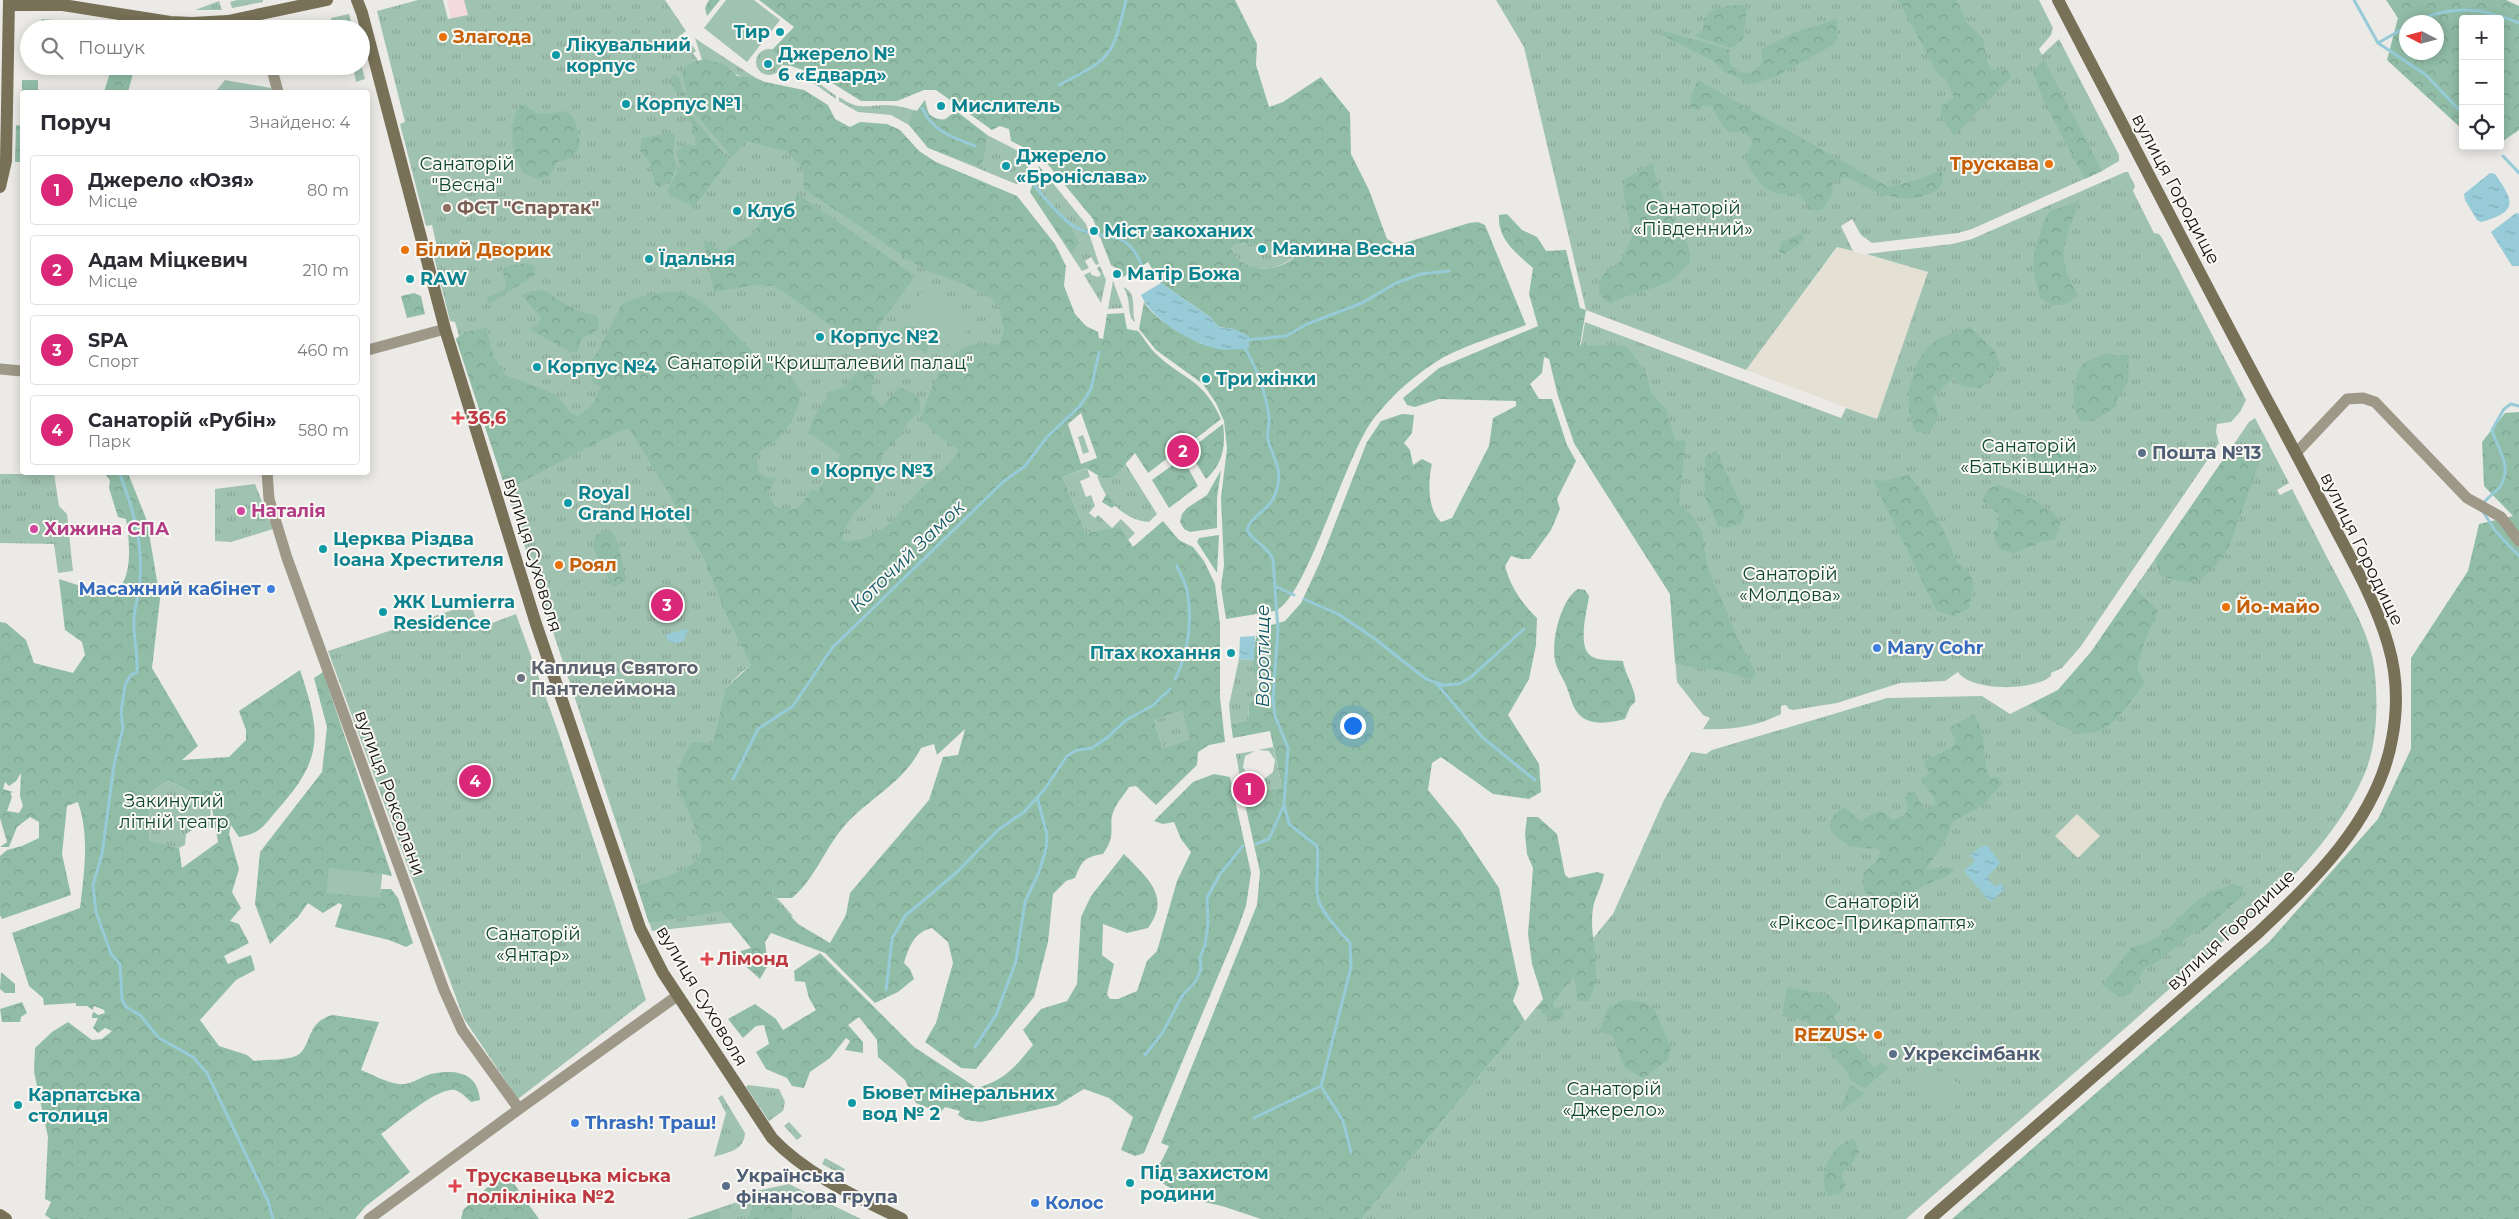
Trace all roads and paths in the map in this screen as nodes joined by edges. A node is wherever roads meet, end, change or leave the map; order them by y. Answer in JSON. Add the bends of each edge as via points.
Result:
{"nodes":[{"id":1,"x":328,"y":0,"type":"edge"},
{"id":2,"x":357,"y":0,"type":"edge"},
{"id":3,"x":2058,"y":0,"type":"edge"},
{"id":4,"x":9,"y":2,"type":"edge"},
{"id":5,"x":157,"y":20,"type":"edge"},
{"id":6,"x":233,"y":20,"type":"edge"},
{"id":7,"x":364,"y":20,"type":"edge"},
{"id":8,"x":370,"y":43,"type":"edge"},
{"id":9,"x":273,"y":75,"type":"edge"},
{"id":10,"x":277,"y":90,"type":"edge"},
{"id":11,"x":0,"y":187,"type":"edge"},
{"id":12,"x":445,"y":329,"type":"junction"},
{"id":13,"x":370,"y":349,"type":"edge"},
{"id":14,"x":0,"y":369,"type":"edge"},
{"id":15,"x":20,"y":371,"type":"edge"},
{"id":16,"x":2296,"y":453,"type":"junction"},
{"id":17,"x":267,"y":475,"type":"edge"},
{"id":18,"x":2519,"y":541,"type":"edge"},
{"id":19,"x":678,"y":996,"type":"junction"},
{"id":20,"x":519,"y":1109,"type":"junction"},
{"id":21,"x":0,"y":1215,"type":"edge"},
{"id":22,"x":6,"y":1219,"type":"edge"},
{"id":23,"x":369,"y":1219,"type":"edge"},
{"id":24,"x":902,"y":1219,"type":"edge"},
{"id":25,"x":1930,"y":1219,"type":"edge"}],
"edges":[{"from":1,"to":6,"type":"street"},
{"from":2,"to":7,"type":"street","name":"вулиця Суховоля"},
{"from":3,"to":16,"type":"street","name":"вулиця Городище"},
{"from":4,"to":5,"type":"street","via":[[63,5]]},
{"from":4,"to":11,"type":"street","via":[[6,161]]},
{"from":8,"to":12,"type":"street","name":"вулиця Суховоля"},
{"from":9,"to":10,"type":"street"},
{"from":12,"to":13,"type":"street"},
{"from":12,"to":19,"type":"street","name":"вулиця Суховоля","via":[[521,577],[603,824],[647,943]]},
{"from":14,"to":15,"type":"street"},
{"from":16,"to":18,"type":"street","via":[[2347,399],[2363,398],[2375,402],[2466,498],[2501,517]]},
{"from":16,"to":25,"type":"street","name":"вулиця Городище","via":[[2379,616],[2393,664],[2392,738],[2386,766],[2373,796],[2334,854],[2298,895]]},
{"from":17,"to":20,"type":"street","name":"вулиця Роксолани","via":[[269,499],[287,558],[444,990],[462,1030]]},
{"from":19,"to":20,"type":"street"},
{"from":19,"to":24,"type":"street","name":"вулиця Суховоля","via":[[752,1110],[787,1154],[810,1170]]},
{"from":20,"to":23,"type":"street"},
{"from":21,"to":22,"type":"street"}]}
